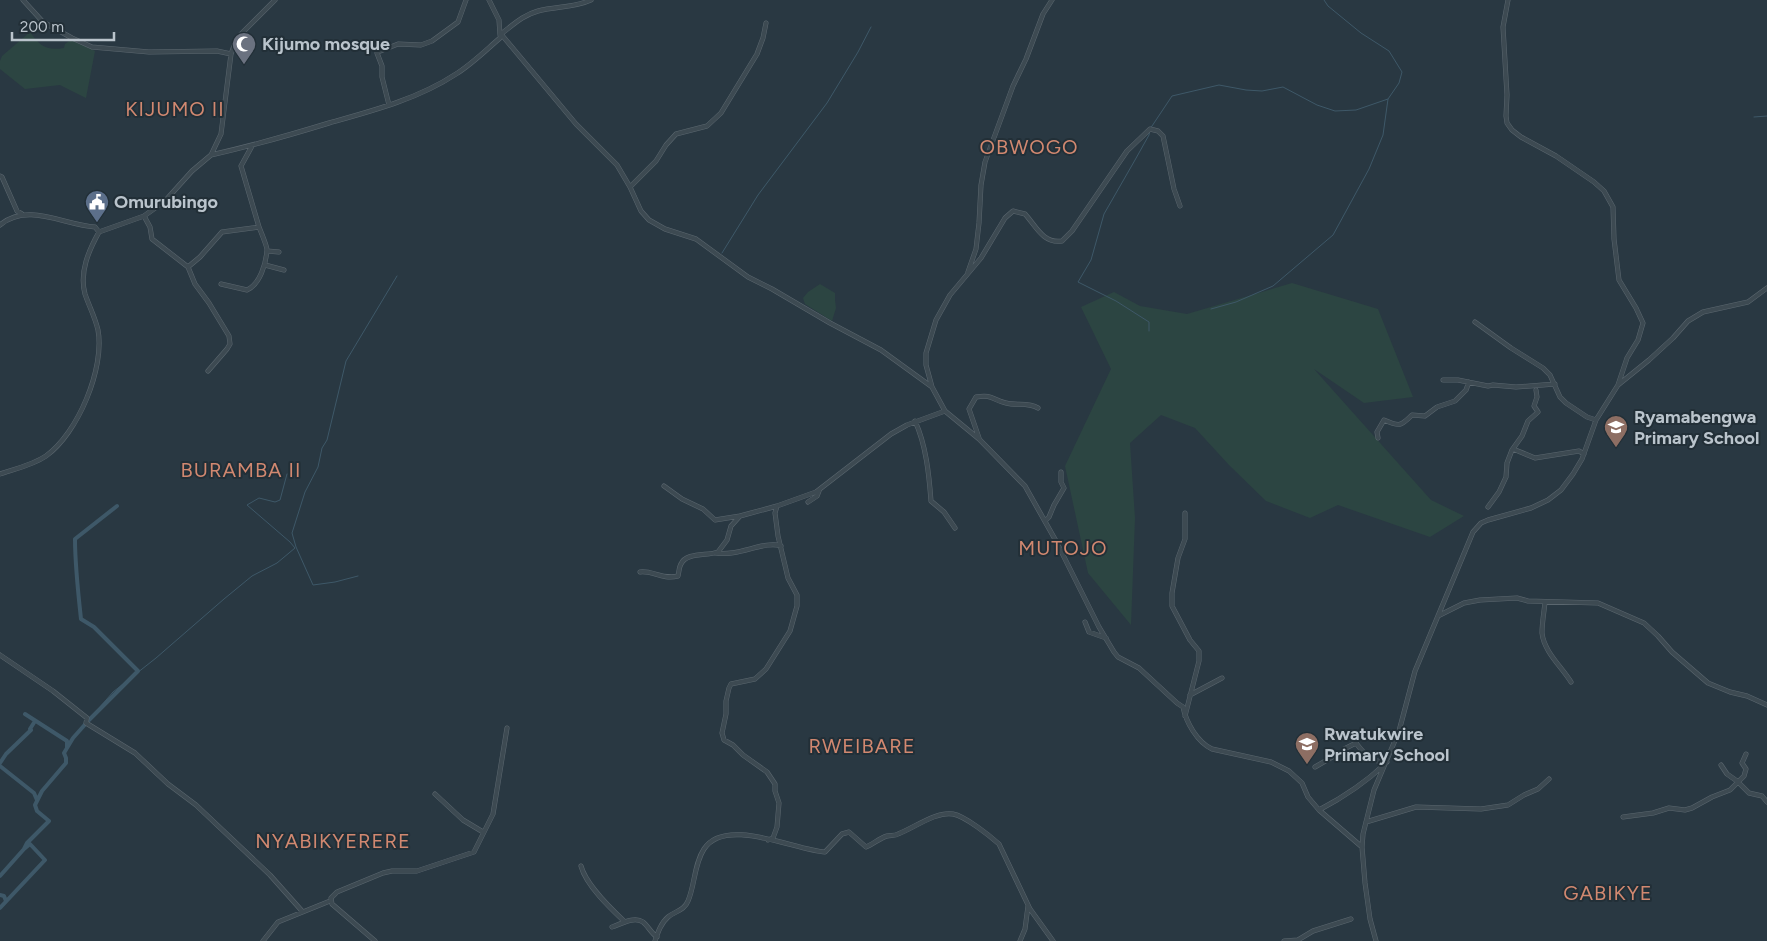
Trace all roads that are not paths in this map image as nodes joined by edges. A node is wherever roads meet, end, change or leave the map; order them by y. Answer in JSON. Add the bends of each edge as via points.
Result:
{"nodes":[{"id":1,"x":23,"y":0,"type":"edge"},
{"id":2,"x":275,"y":0,"type":"edge"},
{"id":3,"x":466,"y":0,"type":"edge"},
{"id":4,"x":489,"y":0,"type":"edge"},
{"id":5,"x":591,"y":0,"type":"edge"},
{"id":6,"x":1052,"y":0,"type":"edge"},
{"id":7,"x":1508,"y":0,"type":"edge"},
{"id":8,"x":766,"y":23,"type":"dead end"},
{"id":9,"x":501,"y":36,"type":"junction"},
{"id":10,"x":231,"y":54,"type":"junction"},
{"id":11,"x":389,"y":105,"type":"junction"},
{"id":12,"x":252,"y":146,"type":"junction"},
{"id":13,"x":211,"y":155,"type":"junction"},
{"id":14,"x":0,"y":176,"type":"edge"},
{"id":15,"x":630,"y":187,"type":"junction"},
{"id":16,"x":1180,"y":206,"type":"dead end"},
{"id":17,"x":22,"y":214,"type":"junction"},
{"id":18,"x":144,"y":216,"type":"junction"},
{"id":19,"x":2,"y":220,"type":"edge"},
{"id":20,"x":0,"y":225,"type":"edge"},
{"id":21,"x":259,"y":227,"type":"junction"},
{"id":22,"x":99,"y":232,"type":"junction"},
{"id":23,"x":267,"y":251,"type":"junction"},
{"id":24,"x":279,"y":252,"type":"dead end"},
{"id":25,"x":265,"y":265,"type":"junction"},
{"id":26,"x":188,"y":267,"type":"junction"},
{"id":27,"x":284,"y":270,"type":"dead end"},
{"id":28,"x":968,"y":274,"type":"junction"},
{"id":29,"x":221,"y":284,"type":"dead end"},
{"id":30,"x":1767,"y":288,"type":"edge"},
{"id":31,"x":1475,"y":322,"type":"dead end"},
{"id":32,"x":208,"y":371,"type":"dead end"},
{"id":33,"x":1443,"y":380,"type":"dead end"},
{"id":34,"x":1469,"y":382,"type":"junction"},
{"id":35,"x":1555,"y":384,"type":"junction"},
{"id":36,"x":1618,"y":385,"type":"junction"},
{"id":37,"x":932,"y":387,"type":"junction"},
{"id":38,"x":1536,"y":390,"type":"dead end"},
{"id":39,"x":1038,"y":408,"type":"dead end"},
{"id":40,"x":945,"y":411,"type":"junction"},
{"id":41,"x":1596,"y":420,"type":"junction"},
{"id":42,"x":914,"y":421,"type":"junction"},
{"id":43,"x":1378,"y":438,"type":"dead end"},
{"id":44,"x":980,"y":439,"type":"junction"},
{"id":45,"x":1513,"y":449,"type":"junction"},
{"id":46,"x":1584,"y":454,"type":"junction"},
{"id":47,"x":1061,"y":472,"type":"dead end"},
{"id":48,"x":0,"y":474,"type":"edge"},
{"id":49,"x":664,"y":486,"type":"dead end"},
{"id":50,"x":819,"y":490,"type":"junction"},
{"id":51,"x":808,"y":502,"type":"dead end"},
{"id":52,"x":777,"y":506,"type":"junction"},
{"id":53,"x":1488,"y":506,"type":"dead end"},
{"id":54,"x":1185,"y":513,"type":"dead end"},
{"id":55,"x":740,"y":516,"type":"junction"},
{"id":56,"x":1045,"y":522,"type":"junction"},
{"id":57,"x":955,"y":528,"type":"dead end"},
{"id":58,"x":781,"y":546,"type":"junction"},
{"id":59,"x":716,"y":553,"type":"junction"},
{"id":60,"x":640,"y":572,"type":"dead end"},
{"id":61,"x":1545,"y":602,"type":"junction"},
{"id":62,"x":1438,"y":616,"type":"junction"},
{"id":63,"x":1085,"y":622,"type":"dead end"},
{"id":64,"x":1106,"y":638,"type":"junction"},
{"id":65,"x":0,"y":655,"type":"edge"},
{"id":66,"x":1222,"y":678,"type":"dead end"},
{"id":67,"x":1571,"y":682,"type":"dead end"},
{"id":68,"x":1190,"y":695,"type":"junction"},
{"id":69,"x":1767,"y":705,"type":"edge"},
{"id":70,"x":1185,"y":716,"type":"junction"},
{"id":71,"x":507,"y":728,"type":"dead end"},
{"id":72,"x":1746,"y":754,"type":"dead end"},
{"id":73,"x":1387,"y":762,"type":"junction"},
{"id":74,"x":1721,"y":765,"type":"dead end"},
{"id":75,"x":1315,"y":767,"type":"dead end"},
{"id":76,"x":1549,"y":779,"type":"dead end"},
{"id":77,"x":1738,"y":782,"type":"junction"},
{"id":78,"x":435,"y":794,"type":"dead end"},
{"id":79,"x":1767,"y":802,"type":"edge"},
{"id":80,"x":1319,"y":810,"type":"junction"},
{"id":81,"x":1623,"y":817,"type":"dead end"},
{"id":82,"x":1366,"y":822,"type":"junction"},
{"id":83,"x":483,"y":832,"type":"junction"},
{"id":84,"x":768,"y":840,"type":"junction"},
{"id":85,"x":1362,"y":847,"type":"junction"},
{"id":86,"x":580,"y":866,"type":"dead end"},
{"id":87,"x":330,"y":901,"type":"junction"},
{"id":88,"x":1028,"y":906,"type":"junction"},
{"id":89,"x":302,"y":911,"type":"junction"},
{"id":90,"x":1350,"y":919,"type":"dead end"},
{"id":91,"x":625,"y":922,"type":"junction"},
{"id":92,"x":612,"y":927,"type":"dead end"},
{"id":93,"x":656,"y":939,"type":"edge"},
{"id":94,"x":1297,"y":940,"type":"edge"},
{"id":95,"x":263,"y":941,"type":"edge"},
{"id":96,"x":375,"y":941,"type":"edge"},
{"id":97,"x":1020,"y":941,"type":"edge"},
{"id":98,"x":1053,"y":941,"type":"edge"},
{"id":99,"x":1284,"y":941,"type":"edge"},
{"id":100,"x":1376,"y":941,"type":"edge"}],
"edges":[{"from":1,"to":10,"type":"street","via":[[43,22],[92,47],[149,52],[217,50]]},
{"from":2,"to":10,"type":"street","via":[[237,38]]},
{"from":3,"to":11,"type":"street","via":[[458,22],[432,41],[421,45],[398,44],[377,53]]},
{"from":4,"to":9,"type":"street","via":[[499,20]]},
{"from":5,"to":9,"type":"street","via":[[575,6],[538,11],[519,20]]},
{"from":6,"to":28,"type":"street","via":[[1036,29],[985,162],[976,244]]},
{"from":7,"to":36,"type":"street","via":[[1503,27],[1507,123],[1521,137],[1594,182],[1604,191],[1613,207],[1619,280],[1643,323]]},
{"from":8,"to":15,"type":"street","via":[[757,54],[721,113],[707,126],[676,134],[656,161]]},
{"from":9,"to":11,"type":"street","via":[[456,74]]},
{"from":9,"to":15,"type":"street","via":[[576,124],[617,165]]},
{"from":10,"to":13,"type":"street","via":[[221,134]]},
{"from":11,"to":12,"type":"street"},
{"from":12,"to":13,"type":"street"},
{"from":12,"to":21,"type":"street","via":[[241,166]]},
{"from":13,"to":18,"type":"street","via":[[165,201]]},
{"from":14,"to":17,"type":"street","via":[[17,211]]},
{"from":15,"to":37,"type":"street","via":[[641,211],[656,225],[696,239],[748,277],[881,350]]},
{"from":16,"to":28,"type":"street","via":[[1163,136],[1155,129],[1148,130],[1127,151],[1066,238],[1058,242],[1049,240],[1025,214],[1012,211]]},
{"from":17,"to":19,"type":"street"},
{"from":17,"to":22,"type":"street","via":[[94,227]]},
{"from":18,"to":22,"type":"street"},
{"from":18,"to":26,"type":"street","via":[[152,239]]},
{"from":19,"to":20,"type":"street"},
{"from":21,"to":23,"type":"street"},
{"from":21,"to":26,"type":"street","via":[[222,232]]},
{"from":22,"to":48,"type":"street","via":[[86,257],[84,274],[84,291],[94,313],[99,349],[83,404],[69,432],[47,455],[37,462]]},
{"from":23,"to":24,"type":"street"},
{"from":23,"to":25,"type":"street"},
{"from":25,"to":27,"type":"street"},
{"from":25,"to":29,"type":"street","via":[[250,289]]},
{"from":26,"to":32,"type":"street","via":[[195,284],[229,336],[227,349]]},
{"from":28,"to":37,"type":"street","via":[[941,308],[928,340],[926,365]]},
{"from":30,"to":36,"type":"street","via":[[1748,302],[1692,318]]},
{"from":31,"to":35,"type":"street","via":[[1543,368]]},
{"from":33,"to":34,"type":"street"},
{"from":34,"to":35,"type":"street","via":[[1482,386],[1516,387]]},
{"from":34,"to":43,"type":"street","via":[[1456,401],[1437,407],[1425,416],[1412,415],[1405,423],[1396,425],[1384,420],[1377,432]]},
{"from":35,"to":41,"type":"street","via":[[1566,403]]},
{"from":36,"to":41,"type":"street"},
{"from":37,"to":40,"type":"street"},
{"from":38,"to":45,"type":"street","via":[[1534,406],[1538,412],[1528,421]]},
{"from":39,"to":44,"type":"street","via":[[1030,404],[999,402],[990,395],[976,396],[969,409]]},
{"from":40,"to":42,"type":"street"},
{"from":40,"to":44,"type":"street"},
{"from":41,"to":46,"type":"street"},
{"from":42,"to":50,"type":"street","via":[[891,434]]},
{"from":42,"to":57,"type":"street","via":[[928,469],[931,501]]},
{"from":44,"to":56,"type":"street","via":[[1025,486]]},
{"from":45,"to":46,"type":"street","via":[[1535,458],[1579,451]]},
{"from":45,"to":53,"type":"street","via":[[1506,477]]},
{"from":46,"to":62,"type":"street","via":[[1561,490],[1548,500],[1478,526],[1469,539]]},
{"from":47,"to":56,"type":"street","via":[[1064,488]]},
{"from":49,"to":55,"type":"street","via":[[715,520]]},
{"from":50,"to":51,"type":"street"},
{"from":50,"to":52,"type":"street"},
{"from":52,"to":55,"type":"street"},
{"from":52,"to":58,"type":"street","via":[[775,520]]},
{"from":54,"to":68,"type":"street","via":[[1185,539],[1178,558],[1172,606],[1190,640],[1200,651]]},
{"from":55,"to":59,"type":"street"},
{"from":56,"to":64,"type":"street"},
{"from":58,"to":59,"type":"street","via":[[765,546],[725,555]]},
{"from":58,"to":84,"type":"street","via":[[788,578],[798,600],[795,617],[766,669],[755,679],[731,684],[722,733],[724,740],[767,772],[775,784],[779,803],[777,827],[773,838]]},
{"from":59,"to":60,"type":"street","via":[[685,559],[678,576],[674,577]]},
{"from":61,"to":62,"type":"street","via":[[1517,598],[1472,601]]},
{"from":61,"to":67,"type":"street","via":[[1543,638]]},
{"from":61,"to":69,"type":"street","via":[[1598,603],[1623,612],[1650,628],[1708,683]]},
{"from":62,"to":73,"type":"street","via":[[1415,671]]},
{"from":63,"to":64,"type":"street","via":[[1089,632]]},
{"from":64,"to":70,"type":"street","via":[[1118,657],[1139,668],[1183,706]]},
{"from":65,"to":89,"type":"street","via":[[53,691],[87,718],[86,723],[135,753],[270,875]]},
{"from":66,"to":68,"type":"street"},
{"from":68,"to":70,"type":"street"},
{"from":70,"to":80,"type":"street","via":[[1205,746],[1271,762],[1289,771],[1302,783],[1311,803]]},
{"from":71,"to":83,"type":"street","via":[[493,814]]},
{"from":72,"to":77,"type":"street","via":[[1742,763],[1745,773]]},
{"from":73,"to":75,"type":"street","via":[[1374,761],[1356,743]]},
{"from":73,"to":80,"type":"street","via":[[1373,775]]},
{"from":73,"to":82,"type":"street","via":[[1374,790]]},
{"from":74,"to":77,"type":"street"},
{"from":76,"to":82,"type":"street","via":[[1538,790],[1508,805],[1481,809],[1409,808]]},
{"from":77,"to":79,"type":"street","via":[[1749,793],[1762,796]]},
{"from":77,"to":81,"type":"street","via":[[1730,790],[1692,808],[1669,808]]},
{"from":78,"to":83,"type":"street","via":[[463,820]]},
{"from":80,"to":85,"type":"street"},
{"from":82,"to":85,"type":"street"},
{"from":83,"to":87,"type":"street","via":[[472,853],[417,871],[383,874],[337,892]]},
{"from":84,"to":88,"type":"street","via":[[825,852],[848,832],[866,847],[937,816],[954,814],[999,844]]},
{"from":84,"to":93,"type":"street","via":[[729,835],[713,840],[701,855],[686,905],[666,918]]},
{"from":85,"to":100,"type":"street","via":[[1370,919]]},
{"from":86,"to":91,"type":"street","via":[[587,880]]},
{"from":87,"to":89,"type":"street"},
{"from":87,"to":96,"type":"street"},
{"from":88,"to":97,"type":"street"},
{"from":88,"to":98,"type":"street"},
{"from":89,"to":95,"type":"street","via":[[278,922]]},
{"from":90,"to":94,"type":"street"},
{"from":91,"to":92,"type":"street"},
{"from":91,"to":93,"type":"street","via":[[638,920],[644,923]]},
{"from":94,"to":99,"type":"street"}]}
